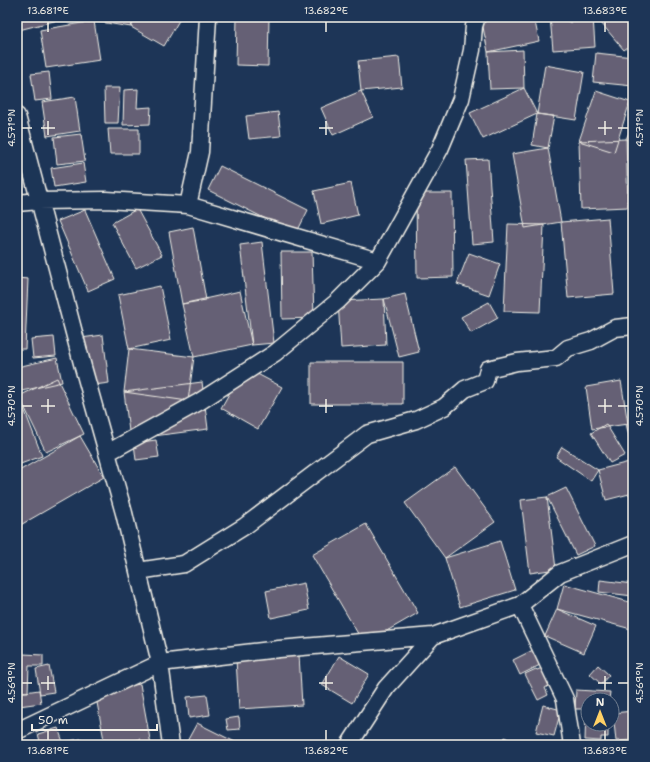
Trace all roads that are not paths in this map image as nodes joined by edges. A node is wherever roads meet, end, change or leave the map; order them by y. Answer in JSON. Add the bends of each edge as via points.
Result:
{"nodes":[{"id":1,"x":208,"y":17,"type":"edge"},
{"id":2,"x":477,"y":17,"type":"edge"},
{"id":3,"x":17,"y":116,"type":"edge"},
{"id":4,"x":39,"y":201,"type":"junction"},
{"id":5,"x":17,"y":203,"type":"edge"},
{"id":6,"x":188,"y":206,"type":"junction"},
{"id":7,"x":378,"y":262,"type":"junction"},
{"id":8,"x":633,"y":326,"type":"edge"},
{"id":9,"x":107,"y":454,"type":"junction"},
{"id":10,"x":633,"y":544,"type":"edge"},
{"id":11,"x":138,"y":571,"type":"junction"},
{"id":12,"x":520,"y":605,"type":"junction"},
{"id":13,"x":433,"y":636,"type":"junction"},
{"id":14,"x":160,"y":663,"type":"junction"},
{"id":15,"x":17,"y":731,"type":"edge"},
{"id":16,"x":171,"y":745,"type":"edge"},
{"id":17,"x":349,"y":745,"type":"edge"},
{"id":18,"x":572,"y":745,"type":"edge"}],
"edges":[{"from":1,"to":6,"type":"street","via":[[200,152]]},
{"from":2,"to":7,"type":"street","via":[[461,99],[440,149]]},
{"from":3,"to":4,"type":"street"},
{"from":4,"to":5,"type":"street"},
{"from":4,"to":6,"type":"street","via":[[106,200]]},
{"from":4,"to":9,"type":"street"},
{"from":6,"to":7,"type":"street"},
{"from":7,"to":9,"type":"street","via":[[338,302],[275,352],[200,402]]},
{"from":8,"to":11,"type":"street","via":[[615,328],[591,341],[568,348],[556,358],[517,362],[488,369],[485,380],[465,389],[444,407],[416,420],[366,434],[245,526],[184,564]]},
{"from":9,"to":11,"type":"street"},
{"from":10,"to":12,"type":"street","via":[[560,573]]},
{"from":11,"to":14,"type":"street"},
{"from":12,"to":13,"type":"street"},
{"from":12,"to":18,"type":"street","via":[[564,699]]},
{"from":13,"to":14,"type":"street","via":[[279,649]]},
{"from":13,"to":17,"type":"street","via":[[386,688]]},
{"from":14,"to":15,"type":"street"},
{"from":14,"to":16,"type":"street"}]}
